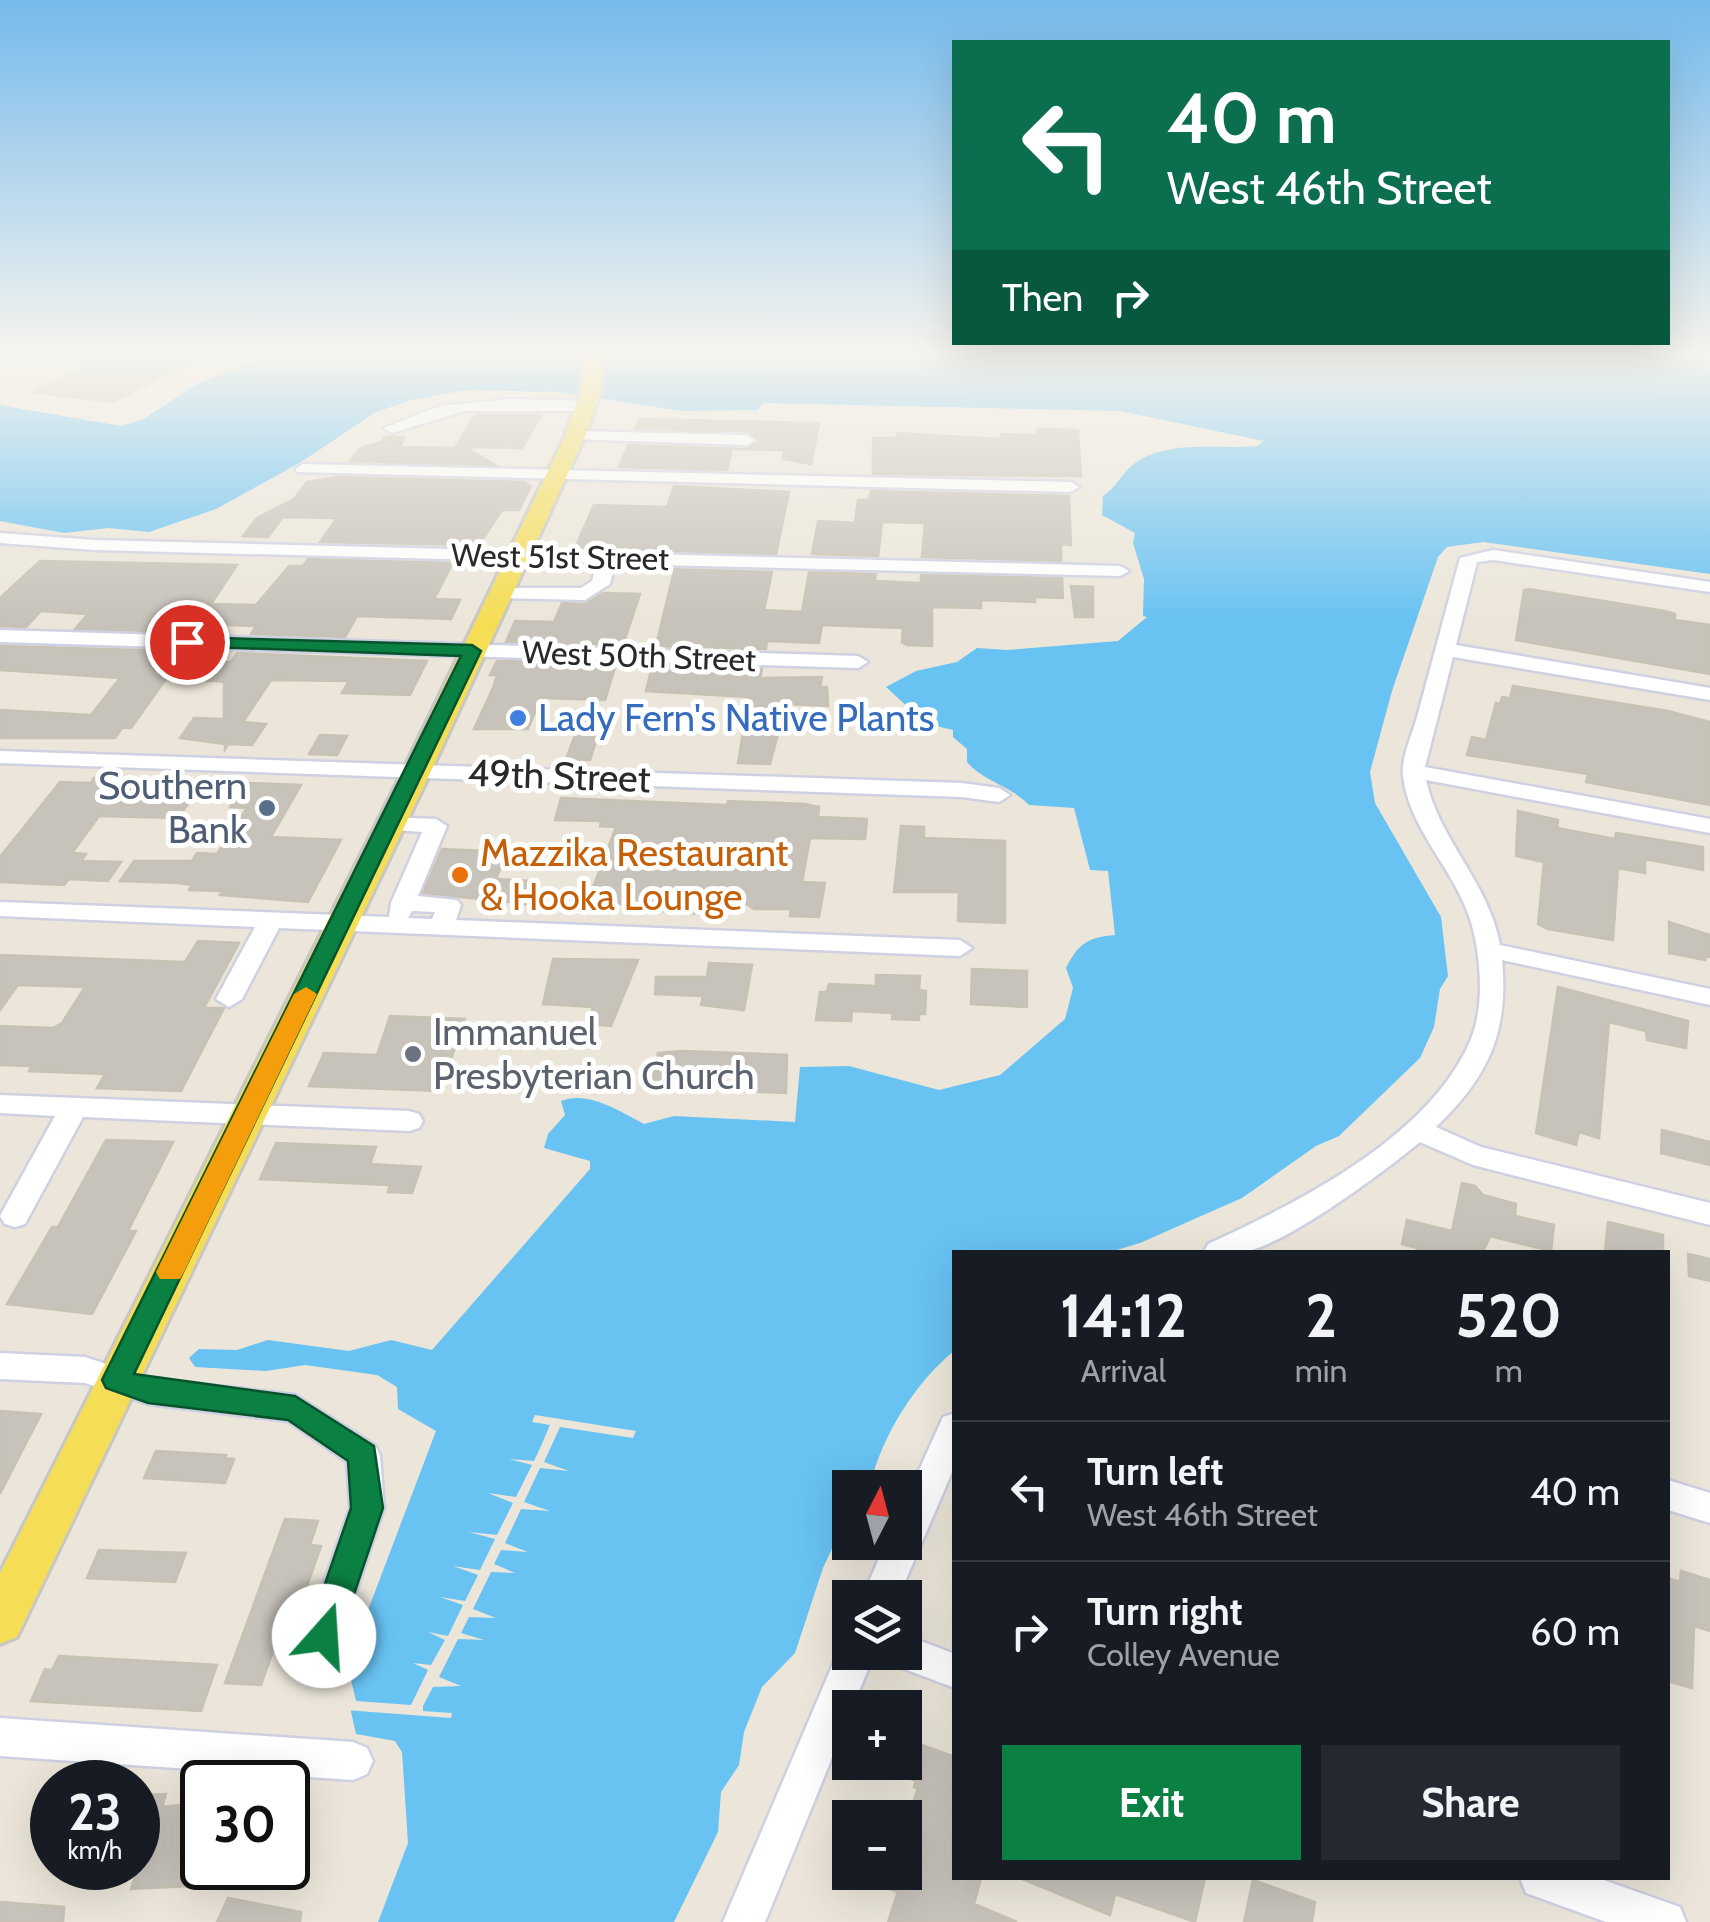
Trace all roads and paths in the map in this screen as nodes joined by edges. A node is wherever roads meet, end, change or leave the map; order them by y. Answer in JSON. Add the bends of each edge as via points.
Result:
{"nodes":[{"id":1,"x":572,"y":442,"type":"edge"},
{"id":2,"x":303,"y":470,"type":"dead end"},
{"id":3,"x":556,"y":476,"type":"junction"},
{"id":4,"x":1072,"y":487,"type":"dead end"},
{"id":5,"x":0,"y":538,"type":"edge"},
{"id":6,"x":516,"y":556,"type":"junction"},
{"id":7,"x":607,"y":558,"type":"junction"},
{"id":8,"x":1120,"y":572,"type":"dead end"},
{"id":9,"x":1710,"y":587,"type":"edge"},
{"id":10,"x":495,"y":601,"type":"junction"},
{"id":11,"x":549,"y":610,"type":"dead end"},
{"id":12,"x":0,"y":636,"type":"edge"},
{"id":13,"x":1443,"y":649,"type":"junction"},
{"id":14,"x":472,"y":651,"type":"junction"},
{"id":15,"x":858,"y":662,"type":"dead end"},
{"id":16,"x":1710,"y":694,"type":"edge"},
{"id":17,"x":0,"y":757,"type":"edge"},
{"id":18,"x":417,"y":771,"type":"junction"},
{"id":19,"x":1413,"y":771,"type":"junction"},
{"id":20,"x":998,"y":795,"type":"dead end"},
{"id":21,"x":390,"y":824,"type":"junction"},
{"id":22,"x":1710,"y":826,"type":"edge"},
{"id":23,"x":0,"y":909,"type":"edge"},
{"id":24,"x":398,"y":914,"type":"junction"},
{"id":25,"x":270,"y":920,"type":"junction"},
{"id":26,"x":340,"y":922,"type":"junction"},
{"id":27,"x":960,"y":948,"type":"dead end"},
{"id":28,"x":1489,"y":950,"type":"junction"},
{"id":29,"x":1710,"y":997,"type":"edge"},
{"id":30,"x":229,"y":999,"type":"dead end"},
{"id":31,"x":0,"y":1104,"type":"edge"},
{"id":32,"x":74,"y":1107,"type":"junction"},
{"id":33,"x":248,"y":1114,"type":"junction"},
{"id":34,"x":410,"y":1122,"type":"dead end"},
{"id":35,"x":1416,"y":1129,"type":"junction"},
{"id":36,"x":1710,"y":1214,"type":"edge"},
{"id":37,"x":14,"y":1216,"type":"dead end"},
{"id":38,"x":1223,"y":1250,"type":"edge"},
{"id":39,"x":0,"y":1366,"type":"edge"},
{"id":40,"x":117,"y":1380,"type":"junction"},
{"id":41,"x":952,"y":1434,"type":"edge"},
{"id":42,"x":1670,"y":1496,"type":"edge"},
{"id":43,"x":922,"y":1501,"type":"edge"},
{"id":44,"x":1710,"y":1508,"type":"edge"},
{"id":45,"x":0,"y":1622,"type":"edge"},
{"id":46,"x":922,"y":1659,"type":"edge"},
{"id":47,"x":313,"y":1668,"type":"dead end"},
{"id":48,"x":849,"y":1670,"type":"edge"},
{"id":49,"x":952,"y":1670,"type":"edge"},
{"id":50,"x":0,"y":1738,"type":"edge"},
{"id":51,"x":352,"y":1761,"type":"dead end"},
{"id":52,"x":1547,"y":1880,"type":"edge"},
{"id":53,"x":744,"y":1922,"type":"edge"},
{"id":54,"x":1665,"y":1922,"type":"edge"}],
"edges":[{"from":1,"to":3,"type":"main road"},
{"from":2,"to":3,"type":"street"},
{"from":3,"to":4,"type":"street"},
{"from":3,"to":6,"type":"main road"},
{"from":5,"to":6,"type":"street","name":"West 51st Street"},
{"from":6,"to":7,"type":"street","name":"West 51st Street"},
{"from":6,"to":10,"type":"main road"},
{"from":7,"to":8,"type":"street","name":"West 51st Street"},
{"from":7,"to":10,"type":"street","via":[[601,584],[585,594]]},
{"from":9,"to":13,"type":"street","via":[[1474,555]]},
{"from":10,"to":11,"type":"street"},
{"from":10,"to":14,"type":"main road"},
{"from":12,"to":14,"type":"street","name":"West 50th Street"},
{"from":13,"to":16,"type":"street"},
{"from":13,"to":19,"type":"street"},
{"from":14,"to":15,"type":"street","name":"West 50th Street"},
{"from":14,"to":18,"type":"main road"},
{"from":17,"to":18,"type":"street","name":"49th Street"},
{"from":18,"to":20,"type":"street","name":"49th Street"},
{"from":18,"to":21,"type":"main road"},
{"from":19,"to":22,"type":"street"},
{"from":19,"to":28,"type":"street","via":[[1422,804],[1482,919]]},
{"from":21,"to":24,"type":"street","via":[[436,826]]},
{"from":21,"to":26,"type":"main road"},
{"from":23,"to":25,"type":"street"},
{"from":24,"to":26,"type":"street"},
{"from":24,"to":27,"type":"street","via":[[442,927]]},
{"from":25,"to":26,"type":"street"},
{"from":25,"to":30,"type":"street"},
{"from":26,"to":33,"type":"main road"},
{"from":28,"to":29,"type":"street"},
{"from":28,"to":35,"type":"street","via":[[1487,1034]]},
{"from":31,"to":32,"type":"street"},
{"from":32,"to":33,"type":"street"},
{"from":32,"to":37,"type":"street"},
{"from":33,"to":34,"type":"street"},
{"from":33,"to":40,"type":"main road"},
{"from":35,"to":36,"type":"street","via":[[1473,1155]]},
{"from":35,"to":38,"type":"street","via":[[1322,1201]]},
{"from":39,"to":40,"type":"street","via":[[85,1370]]},
{"from":40,"to":45,"type":"main road"},
{"from":40,"to":47,"type":"street","via":[[148,1391],[295,1408],[363,1455],[367,1508]]},
{"from":41,"to":43,"type":"street"},
{"from":42,"to":44,"type":"street"},
{"from":46,"to":49,"type":"street"},
{"from":48,"to":53,"type":"street"},
{"from":50,"to":51,"type":"street"},
{"from":52,"to":54,"type":"street"}]}
